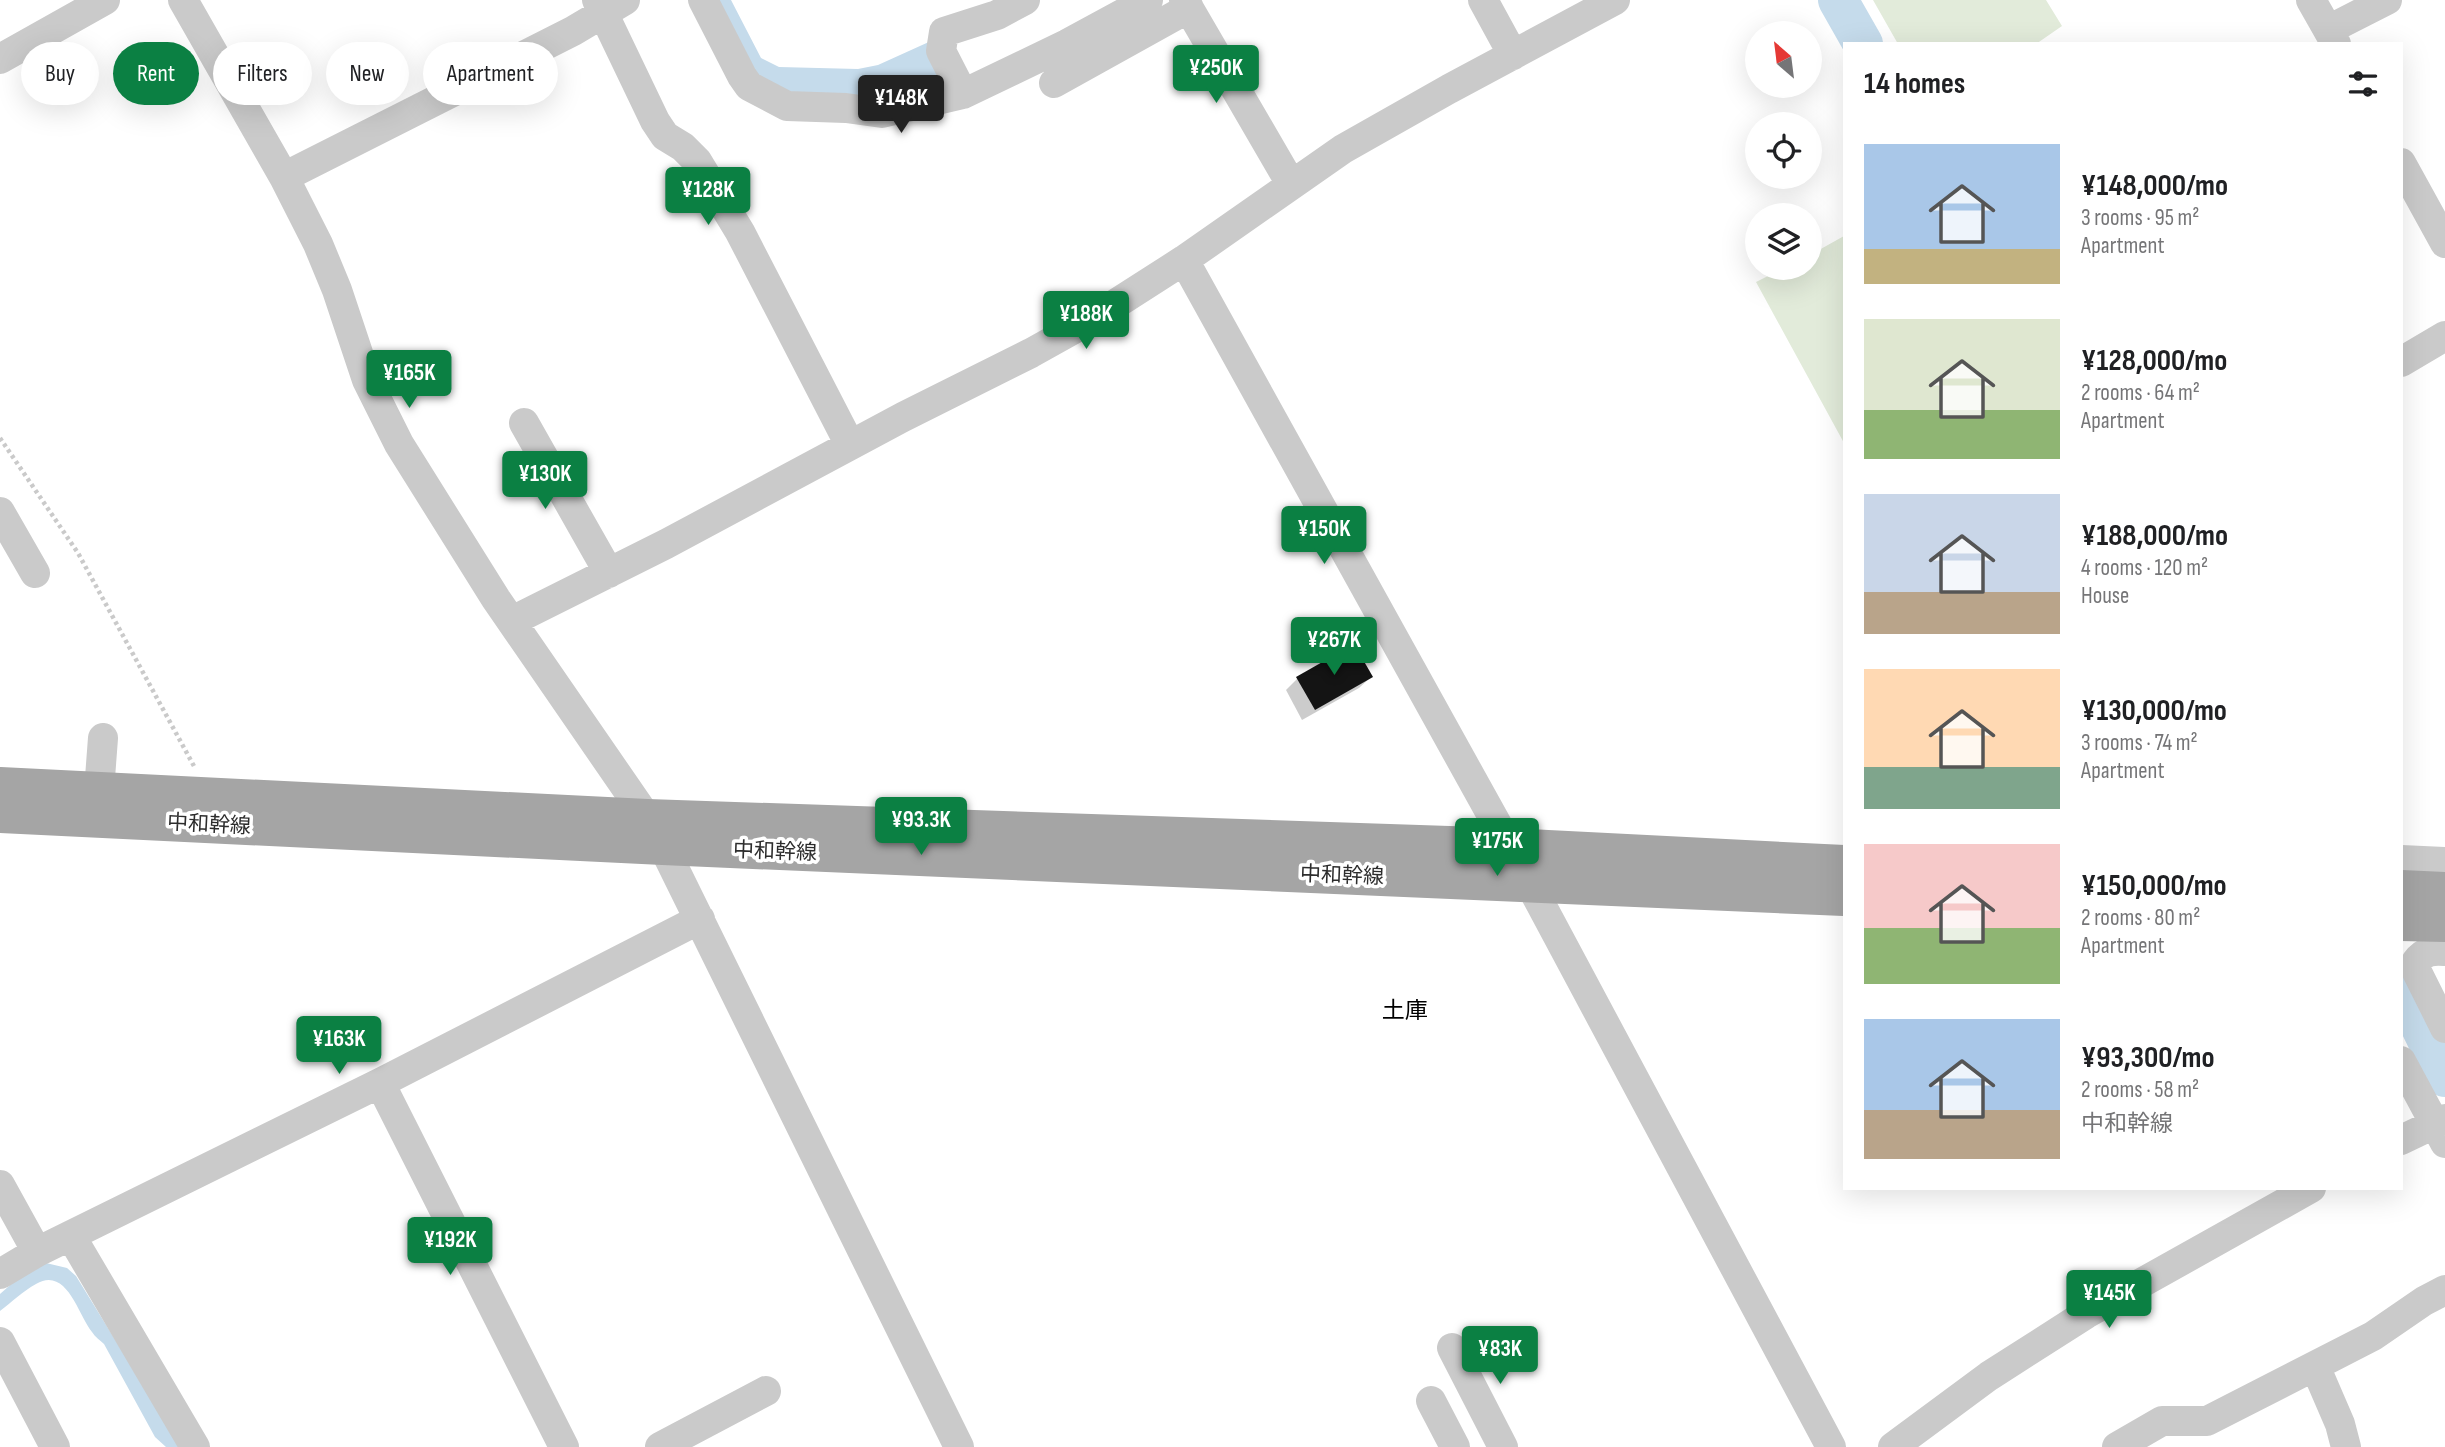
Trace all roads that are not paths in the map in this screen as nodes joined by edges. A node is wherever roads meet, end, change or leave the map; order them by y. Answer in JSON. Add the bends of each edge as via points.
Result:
{"nodes":[{"id":1,"x":105,"y":0,"type":"edge"},
{"id":2,"x":183,"y":0,"type":"edge"},
{"id":3,"x":703,"y":0,"type":"edge"},
{"id":4,"x":1025,"y":0,"type":"edge"},
{"id":5,"x":1148,"y":0,"type":"edge"},
{"id":6,"x":1483,"y":0,"type":"edge"},
{"id":7,"x":1615,"y":0,"type":"edge"},
{"id":8,"x":2311,"y":0,"type":"edge"},
{"id":9,"x":2387,"y":0,"type":"edge"},
{"id":10,"x":1187,"y":4,"type":"edge"},
{"id":11,"x":608,"y":5,"type":"edge"},
{"id":12,"x":2332,"y":37,"type":"edge"},
{"id":13,"x":1513,"y":55,"type":"junction"},
{"id":14,"x":0,"y":59,"type":"edge"},
{"id":15,"x":1054,"y":83,"type":"dead end"},
{"id":16,"x":963,"y":94,"type":"junction"},
{"id":17,"x":2403,"y":167,"type":"edge"},
{"id":18,"x":284,"y":177,"type":"junction"},
{"id":19,"x":1291,"y":184,"type":"junction"},
{"id":20,"x":2445,"y":243,"type":"edge"},
{"id":21,"x":1184,"y":260,"type":"junction"},
{"id":22,"x":2445,"y":336,"type":"edge"},
{"id":23,"x":2403,"y":361,"type":"edge"},
{"id":24,"x":524,"y":423,"type":"dead end"},
{"id":25,"x":850,"y":445,"type":"junction"},
{"id":26,"x":0,"y":512,"type":"edge"},
{"id":27,"x":31,"y":565,"type":"dead end"},
{"id":28,"x":609,"y":573,"type":"junction"},
{"id":29,"x":512,"y":621,"type":"junction"},
{"id":30,"x":103,"y":738,"type":"dead end"},
{"id":31,"x":0,"y":786,"type":"edge"},
{"id":32,"x":99,"y":791,"type":"junction"},
{"id":33,"x":0,"y":814,"type":"edge"},
{"id":34,"x":655,"y":832,"type":"junction"},
{"id":35,"x":1509,"y":848,"type":"junction"},
{"id":36,"x":2403,"y":860,"type":"edge"},
{"id":37,"x":2445,"y":862,"type":"edge"},
{"id":38,"x":1843,"y":864,"type":"edge"},
{"id":39,"x":2445,"y":874,"type":"edge"},
{"id":40,"x":2403,"y":881,"type":"edge"},
{"id":41,"x":1530,"y":884,"type":"junction"},
{"id":42,"x":2403,"y":889,"type":"edge"},
{"id":43,"x":2445,"y":891,"type":"edge"},
{"id":44,"x":1843,"y":897,"type":"edge"},
{"id":45,"x":700,"y":919,"type":"junction"},
{"id":46,"x":2403,"y":922,"type":"edge"},
{"id":47,"x":2445,"y":923,"type":"edge"},
{"id":48,"x":2445,"y":951,"type":"edge"},
{"id":49,"x":2445,"y":1028,"type":"edge"},
{"id":50,"x":2403,"y":1064,"type":"edge"},
{"id":51,"x":380,"y":1083,"type":"junction"},
{"id":52,"x":2441,"y":1129,"type":"edge"},
{"id":53,"x":2403,"y":1139,"type":"edge"},
{"id":54,"x":0,"y":1185,"type":"edge"},
{"id":55,"x":2307,"y":1190,"type":"edge"},
{"id":56,"x":71,"y":1236,"type":"junction"},
{"id":57,"x":37,"y":1252,"type":"junction"},
{"id":58,"x":0,"y":1274,"type":"edge"},
{"id":59,"x":2445,"y":1290,"type":"edge"},
{"id":60,"x":0,"y":1342,"type":"edge"},
{"id":61,"x":1452,"y":1348,"type":"dead end"},
{"id":62,"x":2315,"y":1366,"type":"junction"},
{"id":63,"x":766,"y":1391,"type":"dead end"},
{"id":64,"x":1432,"y":1401,"type":"dead end"},
{"id":65,"x":55,"y":1447,"type":"edge"},
{"id":66,"x":195,"y":1447,"type":"edge"},
{"id":67,"x":564,"y":1447,"type":"edge"},
{"id":68,"x":660,"y":1447,"type":"edge"},
{"id":69,"x":959,"y":1447,"type":"edge"},
{"id":70,"x":1455,"y":1447,"type":"edge"},
{"id":71,"x":1503,"y":1447,"type":"edge"},
{"id":72,"x":1831,"y":1447,"type":"edge"},
{"id":73,"x":1893,"y":1447,"type":"edge"},
{"id":74,"x":2117,"y":1447,"type":"edge"},
{"id":75,"x":2346,"y":1447,"type":"edge"}],
"edges":[{"from":1,"to":14,"type":"street"},
{"from":2,"to":18,"type":"street"},
{"from":3,"to":16,"type":"street","via":[[749,86],[786,106],[882,113]]},
{"from":4,"to":16,"type":"street","via":[[997,15],[944,32],[941,51]]},
{"from":5,"to":16,"type":"street"},
{"from":6,"to":13,"type":"street"},
{"from":7,"to":13,"type":"street"},
{"from":8,"to":12,"type":"street"},
{"from":9,"to":12,"type":"street"},
{"from":10,"to":15,"type":"street"},
{"from":10,"to":19,"type":"street"},
{"from":11,"to":18,"type":"street"},
{"from":11,"to":25,"type":"street","via":[[654,121],[697,161],[740,232]]},
{"from":13,"to":19,"type":"street","via":[[1394,119]]},
{"from":17,"to":20,"type":"street"},
{"from":18,"to":29,"type":"street","via":[[328,267],[385,418]]},
{"from":19,"to":21,"type":"street"},
{"from":21,"to":25,"type":"street","via":[[1079,326]]},
{"from":21,"to":35,"type":"street"},
{"from":22,"to":23,"type":"street"},
{"from":24,"to":28,"type":"street"},
{"from":25,"to":28,"type":"street"},
{"from":26,"to":27,"type":"street"},
{"from":28,"to":29,"type":"street"},
{"from":29,"to":34,"type":"street"},
{"from":30,"to":32,"type":"street"},
{"from":31,"to":32,"type":"main road","name":"中和幹線"},
{"from":32,"to":34,"type":"main road","name":"中和幹線"},
{"from":33,"to":34,"type":"main road","name":"中和幹線"},
{"from":34,"to":35,"type":"main road","name":"中和幹線"},
{"from":34,"to":41,"type":"main road","name":"中和幹線"},
{"from":34,"to":45,"type":"street"},
{"from":35,"to":38,"type":"main road","name":"中和幹線"},
{"from":35,"to":41,"type":"street"},
{"from":36,"to":37,"type":"street"},
{"from":39,"to":40,"type":"street"},
{"from":41,"to":44,"type":"main road","name":"中和幹線"},
{"from":41,"to":72,"type":"street"},
{"from":42,"to":43,"type":"main road"},
{"from":45,"to":51,"type":"street"},
{"from":45,"to":69,"type":"street"},
{"from":46,"to":47,"type":"main road"},
{"from":48,"to":49,"type":"street","via":[[2422,954],[2416,962]]},
{"from":50,"to":52,"type":"street"},
{"from":51,"to":56,"type":"street"},
{"from":51,"to":67,"type":"street"},
{"from":52,"to":53,"type":"street"},
{"from":54,"to":57,"type":"street"},
{"from":55,"to":73,"type":"street","via":[[2086,1314],[1989,1376]]},
{"from":56,"to":57,"type":"street"},
{"from":56,"to":66,"type":"street"},
{"from":57,"to":58,"type":"street"},
{"from":59,"to":62,"type":"street"},
{"from":60,"to":65,"type":"street"},
{"from":61,"to":71,"type":"street"},
{"from":62,"to":74,"type":"street","via":[[2207,1421],[2162,1421]]},
{"from":62,"to":75,"type":"street"},
{"from":63,"to":68,"type":"street"},
{"from":64,"to":70,"type":"street"}]}
